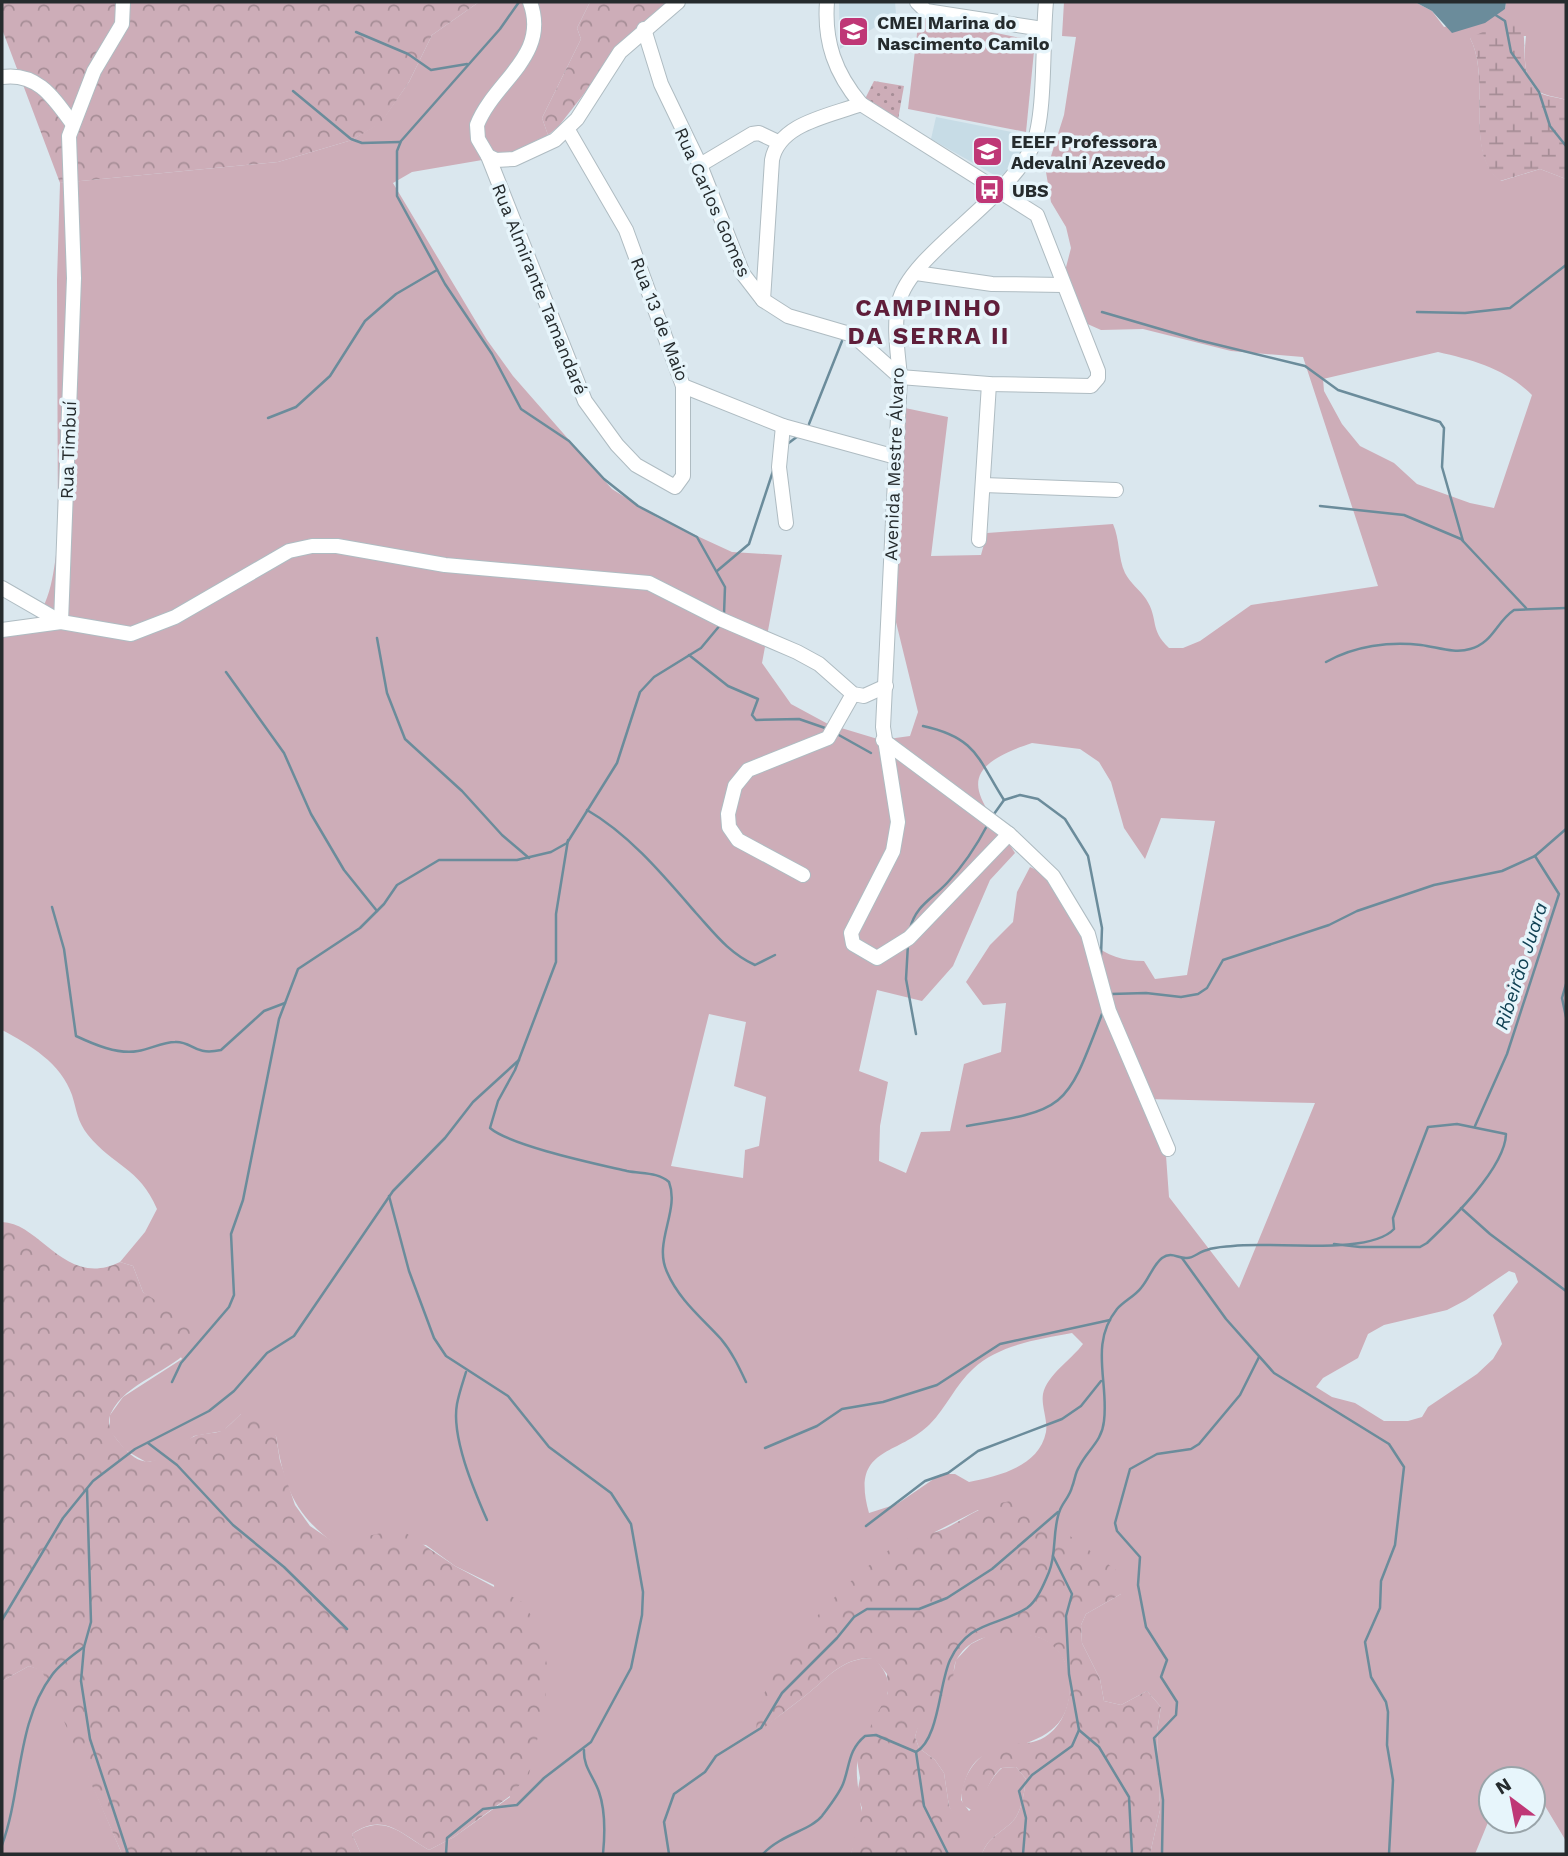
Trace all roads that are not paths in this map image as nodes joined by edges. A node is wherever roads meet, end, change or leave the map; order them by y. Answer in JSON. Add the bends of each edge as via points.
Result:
{"nodes":[{"id":1,"x":124,"y":2,"type":"edge"},
{"id":2,"x":530,"y":2,"type":"edge"},
{"id":3,"x":678,"y":2,"type":"edge"},
{"id":4,"x":827,"y":2,"type":"edge"},
{"id":5,"x":917,"y":2,"type":"edge"},
{"id":6,"x":1046,"y":2,"type":"edge"},
{"id":7,"x":644,"y":29,"type":"junction"},
{"id":8,"x":1043,"y":29,"type":"junction"},
{"id":9,"x":2,"y":77,"type":"edge"},
{"id":10,"x":861,"y":104,"type":"junction"},
{"id":11,"x":72,"y":123,"type":"junction"},
{"id":12,"x":568,"y":130,"type":"junction"},
{"id":13,"x":778,"y":142,"type":"junction"},
{"id":14,"x":488,"y":156,"type":"junction"},
{"id":15,"x":700,"y":165,"type":"junction"},
{"id":16,"x":995,"y":188,"type":"junction"},
{"id":17,"x":916,"y":273,"type":"junction"},
{"id":18,"x":1063,"y":285,"type":"junction"},
{"id":19,"x":763,"y":300,"type":"junction"},
{"id":20,"x":900,"y":377,"type":"junction"},
{"id":21,"x":989,"y":384,"type":"junction"},
{"id":22,"x":683,"y":386,"type":"junction"},
{"id":23,"x":783,"y":426,"type":"junction"},
{"id":24,"x":896,"y":457,"type":"junction"},
{"id":25,"x":983,"y":485,"type":"junction"},
{"id":26,"x":1116,"y":490,"type":"dead end"},
{"id":27,"x":786,"y":523,"type":"dead end"},
{"id":28,"x":979,"y":540,"type":"dead end"},
{"id":29,"x":2,"y":588,"type":"edge"},
{"id":30,"x":61,"y":622,"type":"junction"},
{"id":31,"x":2,"y":630,"type":"edge"},
{"id":32,"x":886,"y":685,"type":"junction"},
{"id":33,"x":853,"y":694,"type":"junction"},
{"id":34,"x":883,"y":740,"type":"junction"},
{"id":35,"x":1009,"y":834,"type":"junction"},
{"id":36,"x":803,"y":875,"type":"dead end"},
{"id":37,"x":1168,"y":1149,"type":"dead end"}],
"edges":[{"from":1,"to":11,"type":"street","name":"Rua Timbuí","via":[[122,24],[94,71]]},
{"from":2,"to":14,"type":"street","via":[[536,28],[530,50],[477,125],[478,139]]},
{"from":3,"to":7,"type":"street"},
{"from":4,"to":10,"type":"street","via":[[825,23],[832,57]]},
{"from":5,"to":8,"type":"street","via":[[926,11]]},
{"from":6,"to":8,"type":"street","name":"Avenida Mestre Álvaro"},
{"from":7,"to":12,"type":"street","via":[[620,52]]},
{"from":7,"to":15,"type":"street","name":"Rua Carlos Gomes","via":[[661,84]]},
{"from":8,"to":16,"type":"street","name":"Avenida Mestre Álvaro","via":[[1035,137],[1026,157]]},
{"from":9,"to":11,"type":"street","via":[[26,77],[41,86]]},
{"from":10,"to":13,"type":"street","via":[[792,130]]},
{"from":10,"to":16,"type":"street"},
{"from":11,"to":30,"type":"street","name":"Rua Timbuí","via":[[74,278]]},
{"from":12,"to":14,"type":"street","via":[[514,159]]},
{"from":12,"to":22,"type":"street","name":"Rua 13 de Maio","via":[[626,230]]},
{"from":13,"to":15,"type":"street","via":[[759,132],[752,134]]},
{"from":13,"to":19,"type":"street","via":[[772,160]]},
{"from":14,"to":22,"type":"street","name":"Rua Almirante Tamandaré","via":[[585,401],[636,465],[675,487],[683,476]]},
{"from":15,"to":19,"type":"street","name":"Rua Carlos Gomes","via":[[743,274]]},
{"from":16,"to":17,"type":"street","name":"Avenida Mestre Álvaro"},
{"from":16,"to":18,"type":"street","via":[[1030,209],[1042,223]]},
{"from":17,"to":18,"type":"street","via":[[980,283]]},
{"from":17,"to":20,"type":"street","name":"Avenida Mestre Álvaro","via":[[904,288],[898,307]]},
{"from":18,"to":21,"type":"street","via":[[1098,378],[1091,386]]},
{"from":19,"to":20,"type":"street","name":"Rua Carlos Gomes","via":[[788,316],[853,335]]},
{"from":20,"to":21,"type":"street"},
{"from":20,"to":24,"type":"street","name":"Avenida Mestre Álvaro"},
{"from":21,"to":25,"type":"street"},
{"from":22,"to":23,"type":"street","name":"Rua 13 de Maio"},
{"from":23,"to":24,"type":"street","name":"Rua 13 de Maio"},
{"from":23,"to":27,"type":"street","via":[[779,467]]},
{"from":24,"to":32,"type":"street","name":"Avenida Mestre Álvaro"},
{"from":25,"to":26,"type":"street"},
{"from":25,"to":28,"type":"street"},
{"from":29,"to":30,"type":"street"},
{"from":30,"to":31,"type":"street"},
{"from":30,"to":33,"type":"street","via":[[131,634],[175,617],[289,551],[337,546],[445,565],[642,581],[808,659]]},
{"from":32,"to":33,"type":"street","via":[[868,695]]},
{"from":32,"to":34,"type":"street","name":"Avenida Mestre Álvaro"},
{"from":33,"to":36,"type":"street","via":[[828,738],[748,770],[735,786],[727,814],[738,840]]},
{"from":34,"to":35,"type":"street"},
{"from":34,"to":35,"type":"street","name":"Avenida Mestre Álvaro","via":[[897,837],[850,933],[857,948],[877,958],[903,943]]},
{"from":35,"to":37,"type":"street","via":[[1053,876],[1084,925],[1109,1012]]}]}
